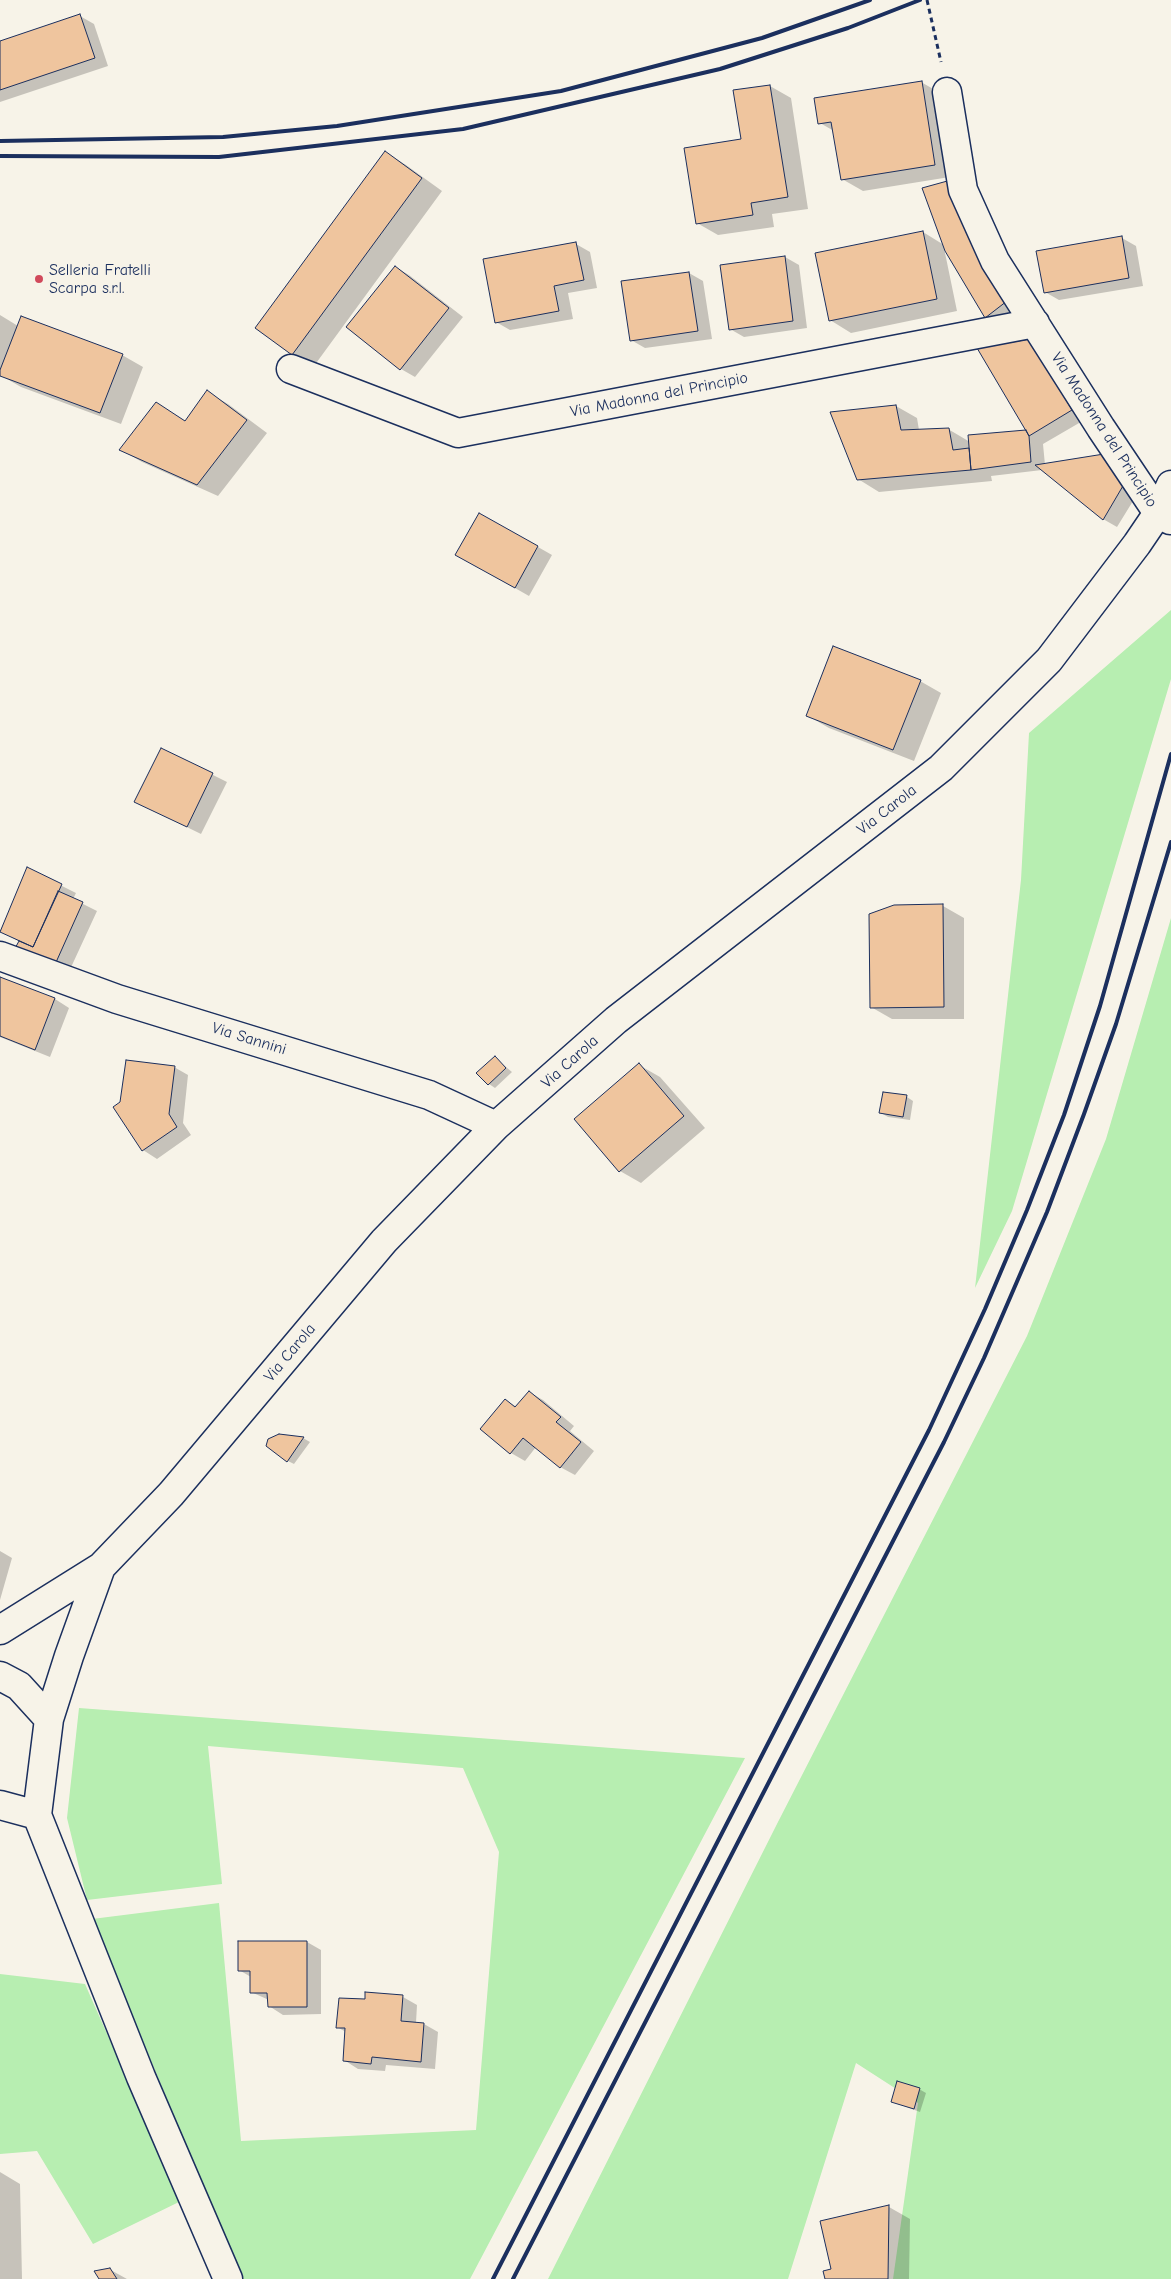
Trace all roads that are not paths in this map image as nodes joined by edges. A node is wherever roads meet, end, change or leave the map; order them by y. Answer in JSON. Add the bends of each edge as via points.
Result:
{"nodes":[{"id":1,"x":947,"y":92,"type":"dead end"},
{"id":2,"x":1034,"y":323,"type":"junction"},
{"id":3,"x":291,"y":369,"type":"dead end"},
{"id":4,"x":1171,"y":485,"type":"edge"},
{"id":5,"x":1164,"y":517,"type":"edge"},
{"id":6,"x":0,"y":956,"type":"edge"},
{"id":7,"x":496,"y":1126,"type":"junction"},
{"id":8,"x":101,"y":1567,"type":"junction"},
{"id":9,"x":0,"y":1630,"type":"edge"},
{"id":10,"x":0,"y":1676,"type":"edge"},
{"id":11,"x":49,"y":1719,"type":"junction"},
{"id":12,"x":0,"y":1806,"type":"edge"},
{"id":13,"x":37,"y":1815,"type":"junction"},
{"id":14,"x":228,"y":2279,"type":"edge"}],
"edges":[{"from":1,"to":2,"type":"street","name":"Via Madonna del Principio","via":[[963,190],[995,261]]},
{"from":2,"to":3,"type":"street","name":"Via Madonna del Principio","via":[[458,434]]},
{"from":2,"to":5,"type":"street","name":"Via Madonna del Principio"},
{"from":4,"to":5,"type":"street","name":"Via Madonna del Principio"},
{"from":5,"to":7,"type":"street","name":"Via Carola","via":[[1049,660],[941,768],[616,1020]]},
{"from":6,"to":7,"type":"street","name":"Via Sannini","via":[[117,999],[430,1094]]},
{"from":7,"to":8,"type":"street","name":"Via Carola","via":[[384,1241],[171,1494]]},
{"from":8,"to":9,"type":"street","name":"Via Carola"},
{"from":8,"to":11,"type":"street"},
{"from":10,"to":11,"type":"street","via":[[19,1686]]},
{"from":11,"to":13,"type":"street"},
{"from":12,"to":13,"type":"street"},
{"from":13,"to":14,"type":"street","via":[[141,2077]]}]}
